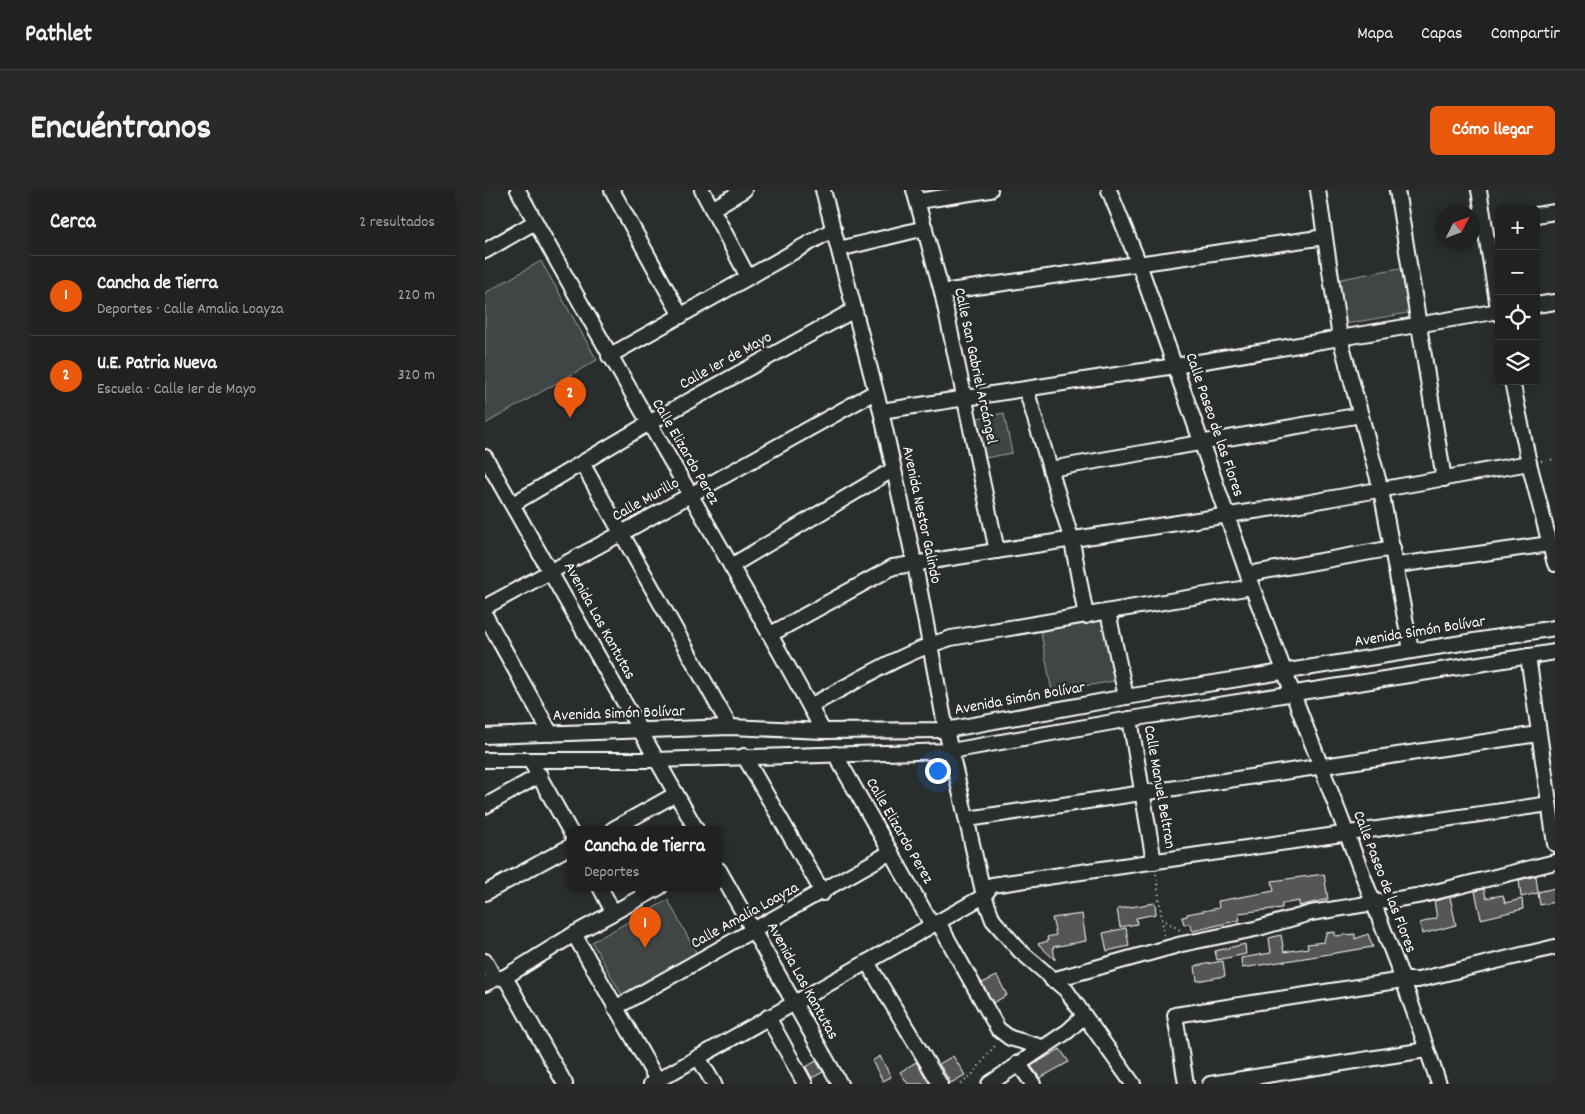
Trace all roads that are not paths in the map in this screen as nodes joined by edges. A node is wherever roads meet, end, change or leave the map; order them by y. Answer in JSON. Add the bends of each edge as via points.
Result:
{"nodes":[{"id":1,"x":517,"y":190,"type":"edge"},
{"id":2,"x":612,"y":190,"type":"edge"},
{"id":3,"x":702,"y":190,"type":"edge"},
{"id":4,"x":744,"y":190,"type":"edge"},
{"id":5,"x":823,"y":190,"type":"edge"},
{"id":6,"x":990,"y":190,"type":"edge"},
{"id":7,"x":1109,"y":190,"type":"edge"},
{"id":8,"x":1318,"y":190,"type":"edge"},
{"id":9,"x":1397,"y":190,"type":"edge"},
{"id":10,"x":1479,"y":190,"type":"edge"},
{"id":11,"x":916,"y":196,"type":"edge"},
{"id":12,"x":712,"y":209,"type":"junction"},
{"id":13,"x":1555,"y":212,"type":"edge"},
{"id":14,"x":1540,"y":214,"type":"edge"},
{"id":15,"x":535,"y":222,"type":"junction"},
{"id":16,"x":1492,"y":223,"type":"edge"},
{"id":17,"x":925,"y":228,"type":"junction"},
{"id":18,"x":834,"y":229,"type":"junction"},
{"id":19,"x":1325,"y":237,"type":"junction"},
{"id":20,"x":839,"y":249,"type":"junction"},
{"id":21,"x":485,"y":251,"type":"edge"},
{"id":22,"x":1139,"y":264,"type":"junction"},
{"id":23,"x":748,"y":277,"type":"junction"},
{"id":24,"x":942,"y":292,"type":"junction"},
{"id":25,"x":1498,"y":295,"type":"edge"},
{"id":26,"x":1555,"y":302,"type":"edge"},
{"id":27,"x":1540,"y":304,"type":"edge"},
{"id":28,"x":854,"y":310,"type":"junction"},
{"id":29,"x":1495,"y":313,"type":"edge"},
{"id":30,"x":681,"y":316,"type":"junction"},
{"id":31,"x":1420,"y":325,"type":"junction"},
{"id":32,"x":1339,"y":338,"type":"junction"},
{"id":33,"x":609,"y":356,"type":"junction"},
{"id":34,"x":1175,"y":366,"type":"junction"},
{"id":35,"x":1513,"y":385,"type":"edge"},
{"id":36,"x":1026,"y":389,"type":"junction"},
{"id":37,"x":875,"y":392,"type":"junction"},
{"id":38,"x":964,"y":398,"type":"junction"},
{"id":39,"x":881,"y":411,"type":"junction"},
{"id":40,"x":1361,"y":415,"type":"junction"},
{"id":41,"x":649,"y":423,"type":"junction"},
{"id":42,"x":1201,"y":443,"type":"junction"},
{"id":43,"x":485,"y":457,"type":"edge"},
{"id":44,"x":582,"y":463,"type":"junction"},
{"id":45,"x":1529,"y":463,"type":"junction"},
{"id":46,"x":893,"y":469,"type":"junction"},
{"id":47,"x":1050,"y":469,"type":"junction"},
{"id":48,"x":1444,"y":479,"type":"junction"},
{"id":49,"x":1381,"y":490,"type":"junction"},
{"id":50,"x":690,"y":495,"type":"junction"},
{"id":51,"x":513,"y":504,"type":"junction"},
{"id":52,"x":1227,"y":515,"type":"junction"},
{"id":53,"x":623,"y":533,"type":"junction"},
{"id":54,"x":1073,"y":541,"type":"junction"},
{"id":55,"x":1550,"y":544,"type":"junction"},
{"id":56,"x":1393,"y":548,"type":"junction"},
{"id":57,"x":997,"y":551,"type":"junction"},
{"id":58,"x":1555,"y":564,"type":"edge"},
{"id":59,"x":915,"y":565,"type":"junction"},
{"id":60,"x":1397,"y":565,"type":"junction"},
{"id":61,"x":731,"y":566,"type":"junction"},
{"id":62,"x":551,"y":571,"type":"junction"},
{"id":63,"x":1250,"y":580,"type":"junction"},
{"id":64,"x":485,"y":607,"type":"edge"},
{"id":65,"x":1108,"y":612,"type":"junction"},
{"id":66,"x":485,"y":615,"type":"edge"},
{"id":67,"x":1086,"y":616,"type":"junction"},
{"id":68,"x":1555,"y":628,"type":"edge"},
{"id":69,"x":771,"y":634,"type":"junction"},
{"id":70,"x":928,"y":645,"type":"junction"},
{"id":71,"x":1411,"y":650,"type":"junction"},
{"id":72,"x":1555,"y":652,"type":"edge"},
{"id":73,"x":1528,"y":656,"type":"junction"},
{"id":74,"x":1285,"y":672,"type":"junction"},
{"id":75,"x":1295,"y":694,"type":"junction"},
{"id":76,"x":1126,"y":697,"type":"junction"},
{"id":77,"x":810,"y":706,"type":"junction"},
{"id":78,"x":1130,"y":719,"type":"junction"},
{"id":79,"x":730,"y":728,"type":"junction"},
{"id":80,"x":638,"y":729,"type":"junction"},
{"id":81,"x":946,"y":730,"type":"junction"},
{"id":82,"x":823,"y":731,"type":"junction"},
{"id":83,"x":551,"y":734,"type":"junction"},
{"id":84,"x":1538,"y":734,"type":"junction"},
{"id":85,"x":485,"y":736,"type":"edge"},
{"id":86,"x":951,"y":751,"type":"junction"},
{"id":87,"x":835,"y":754,"type":"junction"},
{"id":88,"x":744,"y":756,"type":"junction"},
{"id":89,"x":485,"y":760,"type":"edge"},
{"id":90,"x":530,"y":760,"type":"junction"},
{"id":91,"x":655,"y":760,"type":"junction"},
{"id":92,"x":1321,"y":765,"type":"junction"},
{"id":93,"x":540,"y":775,"type":"junction"},
{"id":94,"x":1144,"y":792,"type":"junction"},
{"id":95,"x":676,"y":794,"type":"junction"},
{"id":96,"x":1549,"y":804,"type":"junction"},
{"id":97,"x":485,"y":806,"type":"edge"},
{"id":98,"x":968,"y":819,"type":"junction"},
{"id":99,"x":567,"y":826,"type":"edge"},
{"id":100,"x":618,"y":826,"type":"edge"},
{"id":101,"x":694,"y":826,"type":"edge"},
{"id":102,"x":1346,"y":834,"type":"junction"},
{"id":103,"x":1555,"y":844,"type":"edge"},
{"id":104,"x":567,"y":848,"type":"edge"},
{"id":105,"x":891,"y":852,"type":"junction"},
{"id":106,"x":1154,"y":862,"type":"junction"},
{"id":107,"x":1555,"y":862,"type":"edge"},
{"id":108,"x":722,"y":875,"type":"edge"},
{"id":109,"x":602,"y":891,"type":"edge"},
{"id":110,"x":652,"y":891,"type":"edge"},
{"id":111,"x":485,"y":893,"type":"edge"},
{"id":112,"x":823,"y":893,"type":"junction"},
{"id":113,"x":984,"y":896,"type":"junction"},
{"id":114,"x":1373,"y":903,"type":"junction"},
{"id":115,"x":613,"y":912,"type":"junction"},
{"id":116,"x":935,"y":924,"type":"junction"},
{"id":117,"x":754,"y":932,"type":"junction"},
{"id":118,"x":574,"y":934,"type":"junction"},
{"id":119,"x":1555,"y":947,"type":"edge"},
{"id":120,"x":485,"y":961,"type":"edge"},
{"id":121,"x":867,"y":962,"type":"junction"},
{"id":122,"x":495,"y":980,"type":"edge"},
{"id":123,"x":1052,"y":980,"type":"junction"},
{"id":124,"x":1403,"y":980,"type":"junction"},
{"id":125,"x":793,"y":1003,"type":"junction"},
{"id":126,"x":615,"y":1008,"type":"junction"},
{"id":127,"x":1084,"y":1016,"type":"junction"},
{"id":128,"x":768,"y":1018,"type":"junction"},
{"id":129,"x":1042,"y":1047,"type":"junction"},
{"id":130,"x":1426,"y":1050,"type":"junction"},
{"id":131,"x":698,"y":1057,"type":"junction"},
{"id":132,"x":1018,"y":1063,"type":"junction"},
{"id":133,"x":654,"y":1082,"type":"edge"},
{"id":134,"x":565,"y":1084,"type":"edge"},
{"id":135,"x":713,"y":1084,"type":"edge"},
{"id":136,"x":805,"y":1084,"type":"edge"},
{"id":137,"x":840,"y":1084,"type":"edge"},
{"id":138,"x":940,"y":1084,"type":"edge"},
{"id":139,"x":989,"y":1084,"type":"edge"},
{"id":140,"x":1033,"y":1084,"type":"edge"},
{"id":141,"x":1133,"y":1084,"type":"edge"},
{"id":142,"x":1186,"y":1084,"type":"edge"},
{"id":143,"x":1210,"y":1084,"type":"edge"},
{"id":144,"x":1439,"y":1084,"type":"edge"}],
"edges":[{"from":1,"to":15,"type":"street","name":"Calle Elizardo Perez"},
{"from":2,"to":30,"type":"street"},
{"from":3,"to":12,"type":"street"},
{"from":4,"to":12,"type":"street"},
{"from":5,"to":18,"type":"street","name":"Avenida Nestor Galindo"},
{"from":6,"to":11,"type":"street"},
{"from":7,"to":22,"type":"street","name":"Calle Paseo de las Flores"},
{"from":8,"to":19,"type":"street"},
{"from":9,"to":31,"type":"street"},
{"from":10,"to":16,"type":"street"},
{"from":11,"to":17,"type":"street","name":"Calle San Gabriel Arcángel"},
{"from":12,"to":23,"type":"street"},
{"from":13,"to":14,"type":"street"},
{"from":15,"to":21,"type":"street"},
{"from":15,"to":33,"type":"street","name":"Calle Elizardo Perez"},
{"from":16,"to":25,"type":"street"},
{"from":17,"to":20,"type":"street"},
{"from":17,"to":24,"type":"street","name":"Calle San Gabriel Arcángel"},
{"from":18,"to":20,"type":"street","name":"Avenida Nestor Galindo"},
{"from":18,"to":23,"type":"street"},
{"from":19,"to":22,"type":"street"},
{"from":19,"to":32,"type":"street"},
{"from":20,"to":28,"type":"street","name":"Avenida Nestor Galindo"},
{"from":22,"to":24,"type":"street"},
{"from":22,"to":34,"type":"street","name":"Calle Paseo de las Flores"},
{"from":23,"to":30,"type":"street"},
{"from":24,"to":38,"type":"street","name":"Calle San Gabriel Arcángel"},
{"from":26,"to":27,"type":"street"},
{"from":28,"to":37,"type":"street","name":"Avenida Nestor Galindo"},
{"from":28,"to":41,"type":"street","name":"Calle 1er de Mayo"},
{"from":29,"to":31,"type":"street"},
{"from":30,"to":33,"type":"street"},
{"from":31,"to":32,"type":"street"},
{"from":31,"to":48,"type":"street"},
{"from":32,"to":34,"type":"street"},
{"from":32,"to":40,"type":"street"},
{"from":33,"to":41,"type":"street","name":"Calle Elizardo Perez"},
{"from":34,"to":36,"type":"street"},
{"from":34,"to":42,"type":"street","name":"Calle Paseo de las Flores"},
{"from":35,"to":45,"type":"street"},
{"from":36,"to":38,"type":"street"},
{"from":36,"to":47,"type":"street"},
{"from":37,"to":39,"type":"street","name":"Avenida Nestor Galindo"},
{"from":37,"to":50,"type":"street","name":"Calle Murillo"},
{"from":38,"to":39,"type":"street"},
{"from":38,"to":57,"type":"street","name":"Calle San Gabriel Arcángel"},
{"from":39,"to":46,"type":"street","name":"Avenida Nestor Galindo"},
{"from":40,"to":42,"type":"street"},
{"from":40,"to":49,"type":"street"},
{"from":41,"to":44,"type":"street","name":"Calle 1er de Mayo"},
{"from":41,"to":50,"type":"street","name":"Calle Elizardo Perez"},
{"from":42,"to":47,"type":"street"},
{"from":42,"to":52,"type":"street","name":"Calle Paseo de las Flores"},
{"from":43,"to":51,"type":"street","name":"Avenida Las Kantutas"},
{"from":44,"to":51,"type":"street","name":"Calle 1er de Mayo"},
{"from":44,"to":53,"type":"street"},
{"from":45,"to":48,"type":"street"},
{"from":45,"to":55,"type":"street"},
{"from":46,"to":59,"type":"street","name":"Avenida Nestor Galindo"},
{"from":46,"to":61,"type":"street"},
{"from":47,"to":54,"type":"street"},
{"from":48,"to":49,"type":"street"},
{"from":49,"to":52,"type":"street"},
{"from":49,"to":56,"type":"street"},
{"from":50,"to":53,"type":"street","name":"Calle Murillo"},
{"from":50,"to":61,"type":"street","name":"Calle Elizardo Perez"},
{"from":51,"to":62,"type":"street","name":"Avenida Las Kantutas"},
{"from":52,"to":54,"type":"street"},
{"from":52,"to":63,"type":"street","name":"Calle Paseo de las Flores"},
{"from":53,"to":62,"type":"street","name":"Calle Murillo"},
{"from":53,"to":79,"type":"street"},
{"from":54,"to":57,"type":"street"},
{"from":54,"to":67,"type":"street"},
{"from":55,"to":58,"type":"street"},
{"from":55,"to":60,"type":"street"},
{"from":56,"to":60,"type":"street"},
{"from":56,"to":63,"type":"street"},
{"from":57,"to":59,"type":"street"},
{"from":59,"to":69,"type":"street","via":[[893,567]]},
{"from":59,"to":70,"type":"street","name":"Avenida Nestor Galindo"},
{"from":60,"to":71,"type":"street"},
{"from":61,"to":69,"type":"street","name":"Calle Elizardo Perez"},
{"from":62,"to":64,"type":"street","name":"Calle Murillo"},
{"from":62,"to":80,"type":"street","name":"Avenida Las Kantutas"},
{"from":63,"to":65,"type":"street"},
{"from":63,"to":74,"type":"street","name":"Calle Paseo de las Flores"},
{"from":65,"to":67,"type":"street"},
{"from":65,"to":76,"type":"street"},
{"from":66,"to":83,"type":"street"},
{"from":67,"to":70,"type":"street","via":[[951,638]]},
{"from":68,"to":71,"type":"street","name":"Avenida Simón Bolívar"},
{"from":69,"to":77,"type":"street","name":"Calle Elizardo Perez"},
{"from":70,"to":77,"type":"street"},
{"from":70,"to":81,"type":"street","name":"Avenida Nestor Galindo"},
{"from":71,"to":74,"type":"street","name":"Avenida Simón Bolívar"},
{"from":72,"to":73,"type":"street"},
{"from":73,"to":75,"type":"street"},
{"from":73,"to":84,"type":"street"},
{"from":74,"to":75,"type":"street","name":"Calle Paseo de las Flores"},
{"from":74,"to":76,"type":"street","name":"Avenida Simón Bolívar"},
{"from":75,"to":78,"type":"street"},
{"from":75,"to":92,"type":"street","name":"Calle Paseo de las Flores"},
{"from":76,"to":81,"type":"street","name":"Avenida Simón Bolívar"},
{"from":77,"to":82,"type":"street","name":"Calle Elizardo Perez"},
{"from":78,"to":86,"type":"street"},
{"from":78,"to":94,"type":"street","name":"Calle Manuel Beltran"},
{"from":79,"to":80,"type":"street","name":"Avenida Simón Bolívar"},
{"from":79,"to":82,"type":"street","name":"Avenida Simón Bolívar"},
{"from":80,"to":83,"type":"street","name":"Avenida Simón Bolívar"},
{"from":80,"to":91,"type":"street","name":"Avenida Las Kantutas"},
{"from":81,"to":82,"type":"street","name":"Avenida Simón Bolívar"},
{"from":81,"to":86,"type":"street","name":"Avenida Nestor Galindo"},
{"from":83,"to":85,"type":"street","name":"Avenida Simón Bolívar"},
{"from":84,"to":92,"type":"street"},
{"from":84,"to":96,"type":"street"},
{"from":86,"to":87,"type":"street"},
{"from":86,"to":98,"type":"street"},
{"from":87,"to":88,"type":"street"},
{"from":87,"to":105,"type":"street","name":"Calle Elizardo Perez"},
{"from":88,"to":91,"type":"street"},
{"from":88,"to":112,"type":"street"},
{"from":89,"to":90,"type":"street"},
{"from":90,"to":91,"type":"street"},
{"from":90,"to":93,"type":"street"},
{"from":91,"to":95,"type":"street","name":"Avenida Las Kantutas"},
{"from":92,"to":94,"type":"street"},
{"from":92,"to":102,"type":"street","name":"Calle Paseo de las Flores"},
{"from":93,"to":97,"type":"street"},
{"from":93,"to":99,"type":"street"},
{"from":94,"to":98,"type":"street"},
{"from":94,"to":106,"type":"street","name":"Calle Manuel Beltran"},
{"from":95,"to":100,"type":"street"},
{"from":95,"to":101,"type":"street","name":"Avenida Las Kantutas"},
{"from":96,"to":102,"type":"street"},
{"from":96,"to":103,"type":"street"},
{"from":98,"to":113,"type":"street"},
{"from":102,"to":106,"type":"street"},
{"from":102,"to":114,"type":"street","name":"Calle Paseo de las Flores"},
{"from":104,"to":111,"type":"street"},
{"from":105,"to":112,"type":"street","name":"Calle Amalia Loayza"},
{"from":105,"to":116,"type":"street","name":"Calle Elizardo Perez"},
{"from":106,"to":113,"type":"street","via":[[992,885]]},
{"from":107,"to":114,"type":"street","via":[[1423,895]]},
{"from":108,"to":117,"type":"street","name":"Avenida Las Kantutas"},
{"from":109,"to":115,"type":"street"},
{"from":110,"to":115,"type":"street"},
{"from":112,"to":117,"type":"street","name":"Calle Amalia Loayza"},
{"from":113,"to":116,"type":"street"},
{"from":113,"to":123,"type":"street","via":[[993,920]]},
{"from":114,"to":123,"type":"street","via":[[1332,908]]},
{"from":114,"to":124,"type":"street","name":"Calle Paseo de las Flores"},
{"from":115,"to":118,"type":"street"},
{"from":116,"to":121,"type":"street"},
{"from":116,"to":129,"type":"street","name":"Calle Elizardo Perez","via":[[998,1030],[1019,1042]]},
{"from":117,"to":125,"type":"street","name":"Avenida Las Kantutas"},
{"from":117,"to":126,"type":"street","name":"Calle Amalia Loayza"},
{"from":118,"to":122,"type":"street"},
{"from":118,"to":126,"type":"street"},
{"from":119,"to":124,"type":"street","via":[[1418,980]]},
{"from":120,"to":122,"type":"street"},
{"from":121,"to":125,"type":"street"},
{"from":121,"to":138,"type":"street"},
{"from":122,"to":134,"type":"street"},
{"from":123,"to":127,"type":"street","via":[[1066,990]]},
{"from":124,"to":130,"type":"street","name":"Calle Paseo de las Flores"},
{"from":124,"to":142,"type":"street","via":[[1175,1015]]},
{"from":125,"to":128,"type":"street"},
{"from":125,"to":137,"type":"street","name":"Avenida Las Kantutas"},
{"from":126,"to":133,"type":"street"},
{"from":127,"to":129,"type":"street"},
{"from":127,"to":141,"type":"street"},
{"from":128,"to":131,"type":"street"},
{"from":128,"to":136,"type":"street"},
{"from":129,"to":132,"type":"street"},
{"from":130,"to":143,"type":"street"},
{"from":130,"to":144,"type":"street","name":"Calle Paseo de las Flores"},
{"from":131,"to":133,"type":"street"},
{"from":131,"to":135,"type":"street"},
{"from":132,"to":139,"type":"street"},
{"from":132,"to":140,"type":"street"}]}
